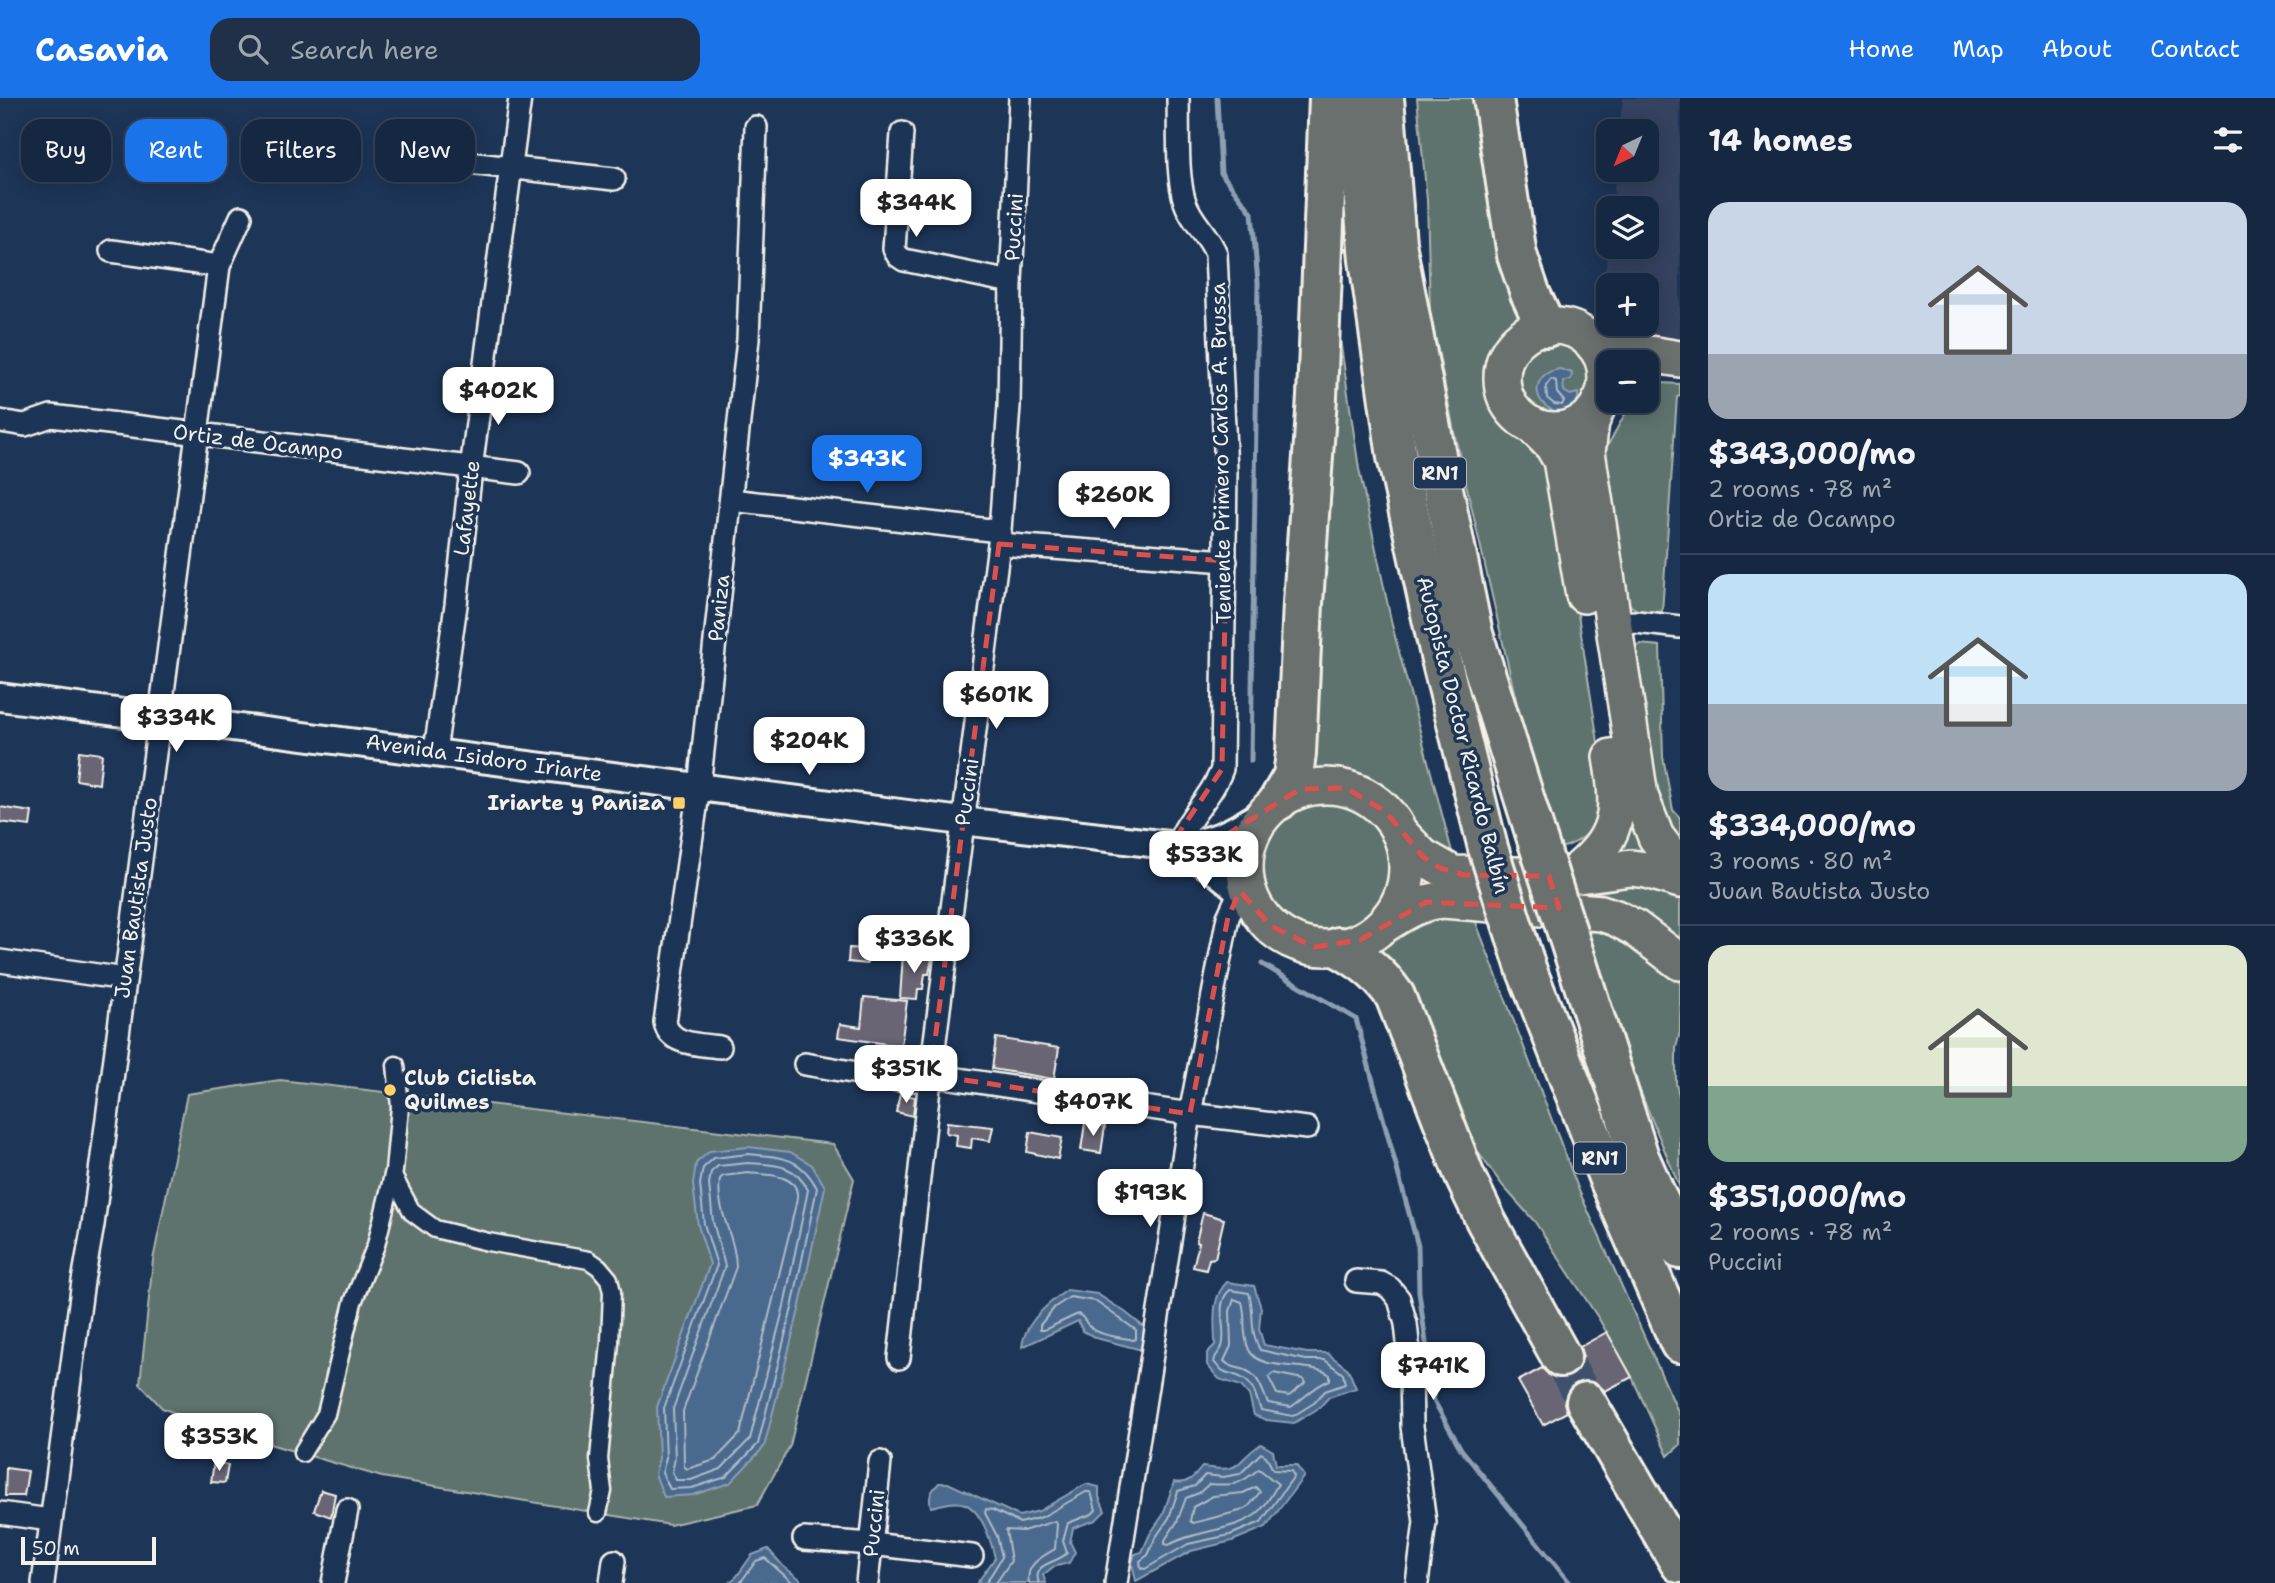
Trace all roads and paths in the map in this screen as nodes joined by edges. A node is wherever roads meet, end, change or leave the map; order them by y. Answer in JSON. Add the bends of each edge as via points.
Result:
{"nodes":[{"id":1,"x":520,"y":98,"type":"edge"},
{"id":2,"x":1020,"y":98,"type":"edge"},
{"id":3,"x":1178,"y":98,"type":"edge"},
{"id":4,"x":1329,"y":98,"type":"edge"},
{"id":5,"x":1354,"y":98,"type":"edge"},
{"id":6,"x":1384,"y":98,"type":"edge"},
{"id":7,"x":1493,"y":98,"type":"edge"},
{"id":8,"x":756,"y":127,"type":"dead end"},
{"id":9,"x":902,"y":133,"type":"dead end"},
{"id":10,"x":475,"y":164,"type":"edge"},
{"id":11,"x":511,"y":168,"type":"junction"},
{"id":12,"x":614,"y":179,"type":"dead end"},
{"id":13,"x":241,"y":217,"type":"dead end"},
{"id":14,"x":111,"y":251,"type":"dead end"},
{"id":15,"x":219,"y":266,"type":"junction"},
{"id":16,"x":1012,"y":282,"type":"junction"},
{"id":17,"x":1546,"y":327,"type":"junction"},
{"id":18,"x":1594,"y":345,"type":"junction"},
{"id":19,"x":1597,"y":350,"type":"edge"},
{"id":20,"x":1680,"y":359,"type":"edge"},
{"id":21,"x":1596,"y":407,"type":"edge"},
{"id":22,"x":1596,"y":410,"type":"edge"},
{"id":23,"x":0,"y":421,"type":"edge"},
{"id":24,"x":1532,"y":425,"type":"junction"},
{"id":25,"x":198,"y":435,"type":"junction"},
{"id":26,"x":471,"y":469,"type":"junction"},
{"id":27,"x":519,"y":473,"type":"dead end"},
{"id":28,"x":731,"y":500,"type":"junction"},
{"id":29,"x":999,"y":538,"type":"junction"},
{"id":30,"x":1226,"y":561,"type":"junction"},
{"id":31,"x":1612,"y":624,"type":"junction"},
{"id":32,"x":1680,"y":627,"type":"edge"},
{"id":33,"x":0,"y":697,"type":"edge"},
{"id":34,"x":160,"y":716,"type":"junction"},
{"id":35,"x":435,"y":751,"type":"junction"},
{"id":36,"x":699,"y":787,"type":"junction"},
{"id":37,"x":1273,"y":805,"type":"junction"},
{"id":38,"x":962,"y":821,"type":"junction"},
{"id":39,"x":1399,"y":832,"type":"junction"},
{"id":40,"x":1177,"y":846,"type":"junction"},
{"id":41,"x":1680,"y":867,"type":"edge"},
{"id":42,"x":1572,"y":876,"type":"junction"},
{"id":43,"x":1680,"y":880,"type":"edge"},
{"id":44,"x":1248,"y":899,"type":"junction"},
{"id":45,"x":1380,"y":928,"type":"junction"},
{"id":46,"x":1338,"y":947,"type":"junction"},
{"id":47,"x":0,"y":961,"type":"edge"},
{"id":48,"x":1680,"y":962,"type":"edge"},
{"id":49,"x":125,"y":979,"type":"junction"},
{"id":50,"x":720,"y":1047,"type":"dead end"},
{"id":51,"x":805,"y":1064,"type":"dead end"},
{"id":52,"x":396,"y":1065,"type":"dead end"},
{"id":53,"x":930,"y":1079,"type":"junction"},
{"id":54,"x":1190,"y":1114,"type":"junction"},
{"id":55,"x":1307,"y":1128,"type":"dead end"},
{"id":56,"x":393,"y":1175,"type":"junction"},
{"id":57,"x":1680,"y":1248,"type":"edge"},
{"id":58,"x":1356,"y":1281,"type":"dead end"},
{"id":59,"x":1680,"y":1343,"type":"edge"},
{"id":60,"x":1561,"y":1357,"type":"tunnel mouth"},
{"id":61,"x":899,"y":1358,"type":"dead end"},
{"id":62,"x":1586,"y":1402,"type":"tunnel mouth"},
{"id":63,"x":302,"y":1453,"type":"dead end"},
{"id":64,"x":880,"y":1462,"type":"dead end"},
{"id":65,"x":347,"y":1510,"type":"dead end"},
{"id":66,"x":0,"y":1513,"type":"edge"},
{"id":67,"x":598,"y":1513,"type":"dead end"},
{"id":68,"x":50,"y":1520,"type":"junction"},
{"id":69,"x":804,"y":1539,"type":"dead end"},
{"id":70,"x":872,"y":1544,"type":"junction"},
{"id":71,"x":972,"y":1556,"type":"dead end"},
{"id":72,"x":614,"y":1561,"type":"dead end"},
{"id":73,"x":1680,"y":1563,"type":"edge"},
{"id":74,"x":43,"y":1583,"type":"edge"},
{"id":75,"x":333,"y":1583,"type":"edge"},
{"id":76,"x":611,"y":1583,"type":"edge"},
{"id":77,"x":867,"y":1583,"type":"edge"},
{"id":78,"x":1115,"y":1583,"type":"edge"},
{"id":79,"x":1417,"y":1583,"type":"edge"}],
"edges":[{"from":1,"to":11,"type":"street","name":"Lafayette"},
{"from":2,"to":16,"type":"street","name":"Puccini"},
{"from":3,"to":30,"type":"street","name":"Teniente Primero Carlos A. Brussa","via":[[1185,205],[1216,254]]},
{"from":4,"to":37,"type":"highway","via":[[1296,753],[1293,776]]},
{"from":5,"to":59,"type":"highway","name":"Autopista Doctor Ricardo Balbín","number":"RN1","bridge":true,"via":[[1369,260],[1397,457],[1488,848],[1527,971]]},
{"from":6,"to":57,"type":"highway","name":"Autopista Doctor Ricardo Balbín","number":"RN1","bridge":true,"via":[[1396,243],[1474,634],[1639,1157]]},
{"from":7,"to":17,"type":"highway","via":[[1517,255]]},
{"from":8,"to":28,"type":"street","name":"Paniza","via":[[748,340]]},
{"from":9,"to":16,"type":"street","via":[[894,248],[898,256]]},
{"from":10,"to":11,"type":"street"},
{"from":11,"to":12,"type":"street"},
{"from":11,"to":26,"type":"street","name":"Lafayette"},
{"from":13,"to":15,"type":"street","name":"Juan Bautista Justo"},
{"from":14,"to":15,"type":"street"},
{"from":15,"to":25,"type":"street","name":"Juan Bautista Justo"},
{"from":16,"to":29,"type":"street","name":"Puccini"},
{"from":17,"to":18,"type":"main road","via":[[1564,327]]},
{"from":17,"to":24,"type":"main road","via":[[1517,341],[1502,371],[1508,403]]},
{"from":18,"to":19,"type":"main road"},
{"from":18,"to":20,"type":"main road"},
{"from":21,"to":24,"type":"main road","via":[[1578,424],[1563,429]]},
{"from":22,"to":31,"type":"main road","via":[[1587,452]]},
{"from":23,"to":25,"type":"street","name":"Ortiz de Ocampo","via":[[25,425],[51,416]]},
{"from":24,"to":42,"type":"main road","via":[[1561,460],[1616,784],[1614,817],[1604,846]]},
{"from":25,"to":26,"type":"street","name":"Ortiz de Ocampo"},
{"from":25,"to":34,"type":"street","name":"Juan Bautista Justo"},
{"from":26,"to":27,"type":"street","name":"Ortiz de Ocampo"},
{"from":26,"to":35,"type":"street","name":"Lafayette"},
{"from":28,"to":29,"type":"street"},
{"from":28,"to":36,"type":"street","name":"Paniza"},
{"from":29,"to":30,"type":"street"},
{"from":29,"to":38,"type":"street","name":"Puccini"},
{"from":30,"to":40,"type":"street","name":"Teniente Primero Carlos A. Brussa","via":[[1222,769],[1183,828]]},
{"from":31,"to":32,"type":"street"},
{"from":31,"to":41,"type":"main road","via":[[1640,796],[1656,838]]},
{"from":33,"to":34,"type":"street","name":"Avenida Isidoro Iriarte"},
{"from":34,"to":35,"type":"street","name":"Avenida Isidoro Iriarte"},
{"from":34,"to":49,"type":"street","name":"Juan Bautista Justo"},
{"from":35,"to":36,"type":"street","name":"Avenida Isidoro Iriarte"},
{"from":36,"to":38,"type":"street","name":"Avenida Isidoro Iriarte"},
{"from":36,"to":50,"type":"street","name":"Paniza","via":[[665,1022],[679,1041]]},
{"from":37,"to":39,"type":"main road","via":[[1300,789],[1346,788],[1368,797],[1386,812]]},
{"from":37,"to":40,"type":"street","name":"Avenida Isidoro Iriarte","via":[[1211,842]]},
{"from":37,"to":44,"type":"main road","via":[[1254,827],[1247,846]]},
{"from":38,"to":40,"type":"street","name":"Avenida Isidoro Iriarte"},
{"from":38,"to":53,"type":"street","name":"Puccini"},
{"from":39,"to":42,"type":"main road","via":[[1423,857],[1453,874]]},
{"from":39,"to":45,"type":"main road","via":[[1406,857],[1405,883],[1396,908]]},
{"from":40,"to":44,"type":"street","name":"Avenida Isidoro Iriarte","via":[[1206,863]]},
{"from":42,"to":43,"type":"main road","via":[[1631,868]]},
{"from":44,"to":46,"type":"main road","via":[[1290,940]]},
{"from":44,"to":54,"type":"street","via":[[1228,917]]},
{"from":45,"to":46,"type":"main road"},
{"from":45,"to":48,"type":"main road","via":[[1426,901],[1578,910],[1616,918]]},
{"from":46,"to":60,"type":"highway","via":[[1364,961],[1395,996],[1465,1177]]},
{"from":47,"to":49,"type":"street"},
{"from":49,"to":68,"type":"street","name":"Juan Bautista Justo"},
{"from":51,"to":53,"type":"street","via":[[904,1081]]},
{"from":52,"to":56,"type":"street","via":[[400,1107]]},
{"from":53,"to":54,"type":"street","via":[[946,1077]]},
{"from":53,"to":61,"type":"street","name":"Puccini"},
{"from":54,"to":55,"type":"street"},
{"from":54,"to":78,"type":"street"},
{"from":56,"to":63,"type":"street","via":[[376,1245],[353,1302],[326,1413]]},
{"from":56,"to":67,"type":"street","via":[[412,1212],[435,1229],[589,1260],[609,1279],[610,1342],[598,1459],[603,1491]]},
{"from":58,"to":79,"type":"street","via":[[1390,1288],[1399,1299],[1406,1324],[1425,1521]]},
{"from":62,"to":73,"type":"highway"},
{"from":64,"to":70,"type":"street","name":"Puccini"},
{"from":65,"to":75,"type":"street"},
{"from":66,"to":68,"type":"street"},
{"from":68,"to":74,"type":"street","name":"Juan Bautista Justo"},
{"from":69,"to":70,"type":"street"},
{"from":70,"to":71,"type":"street"},
{"from":70,"to":77,"type":"street","name":"Puccini"},
{"from":72,"to":76,"type":"street"}]}
